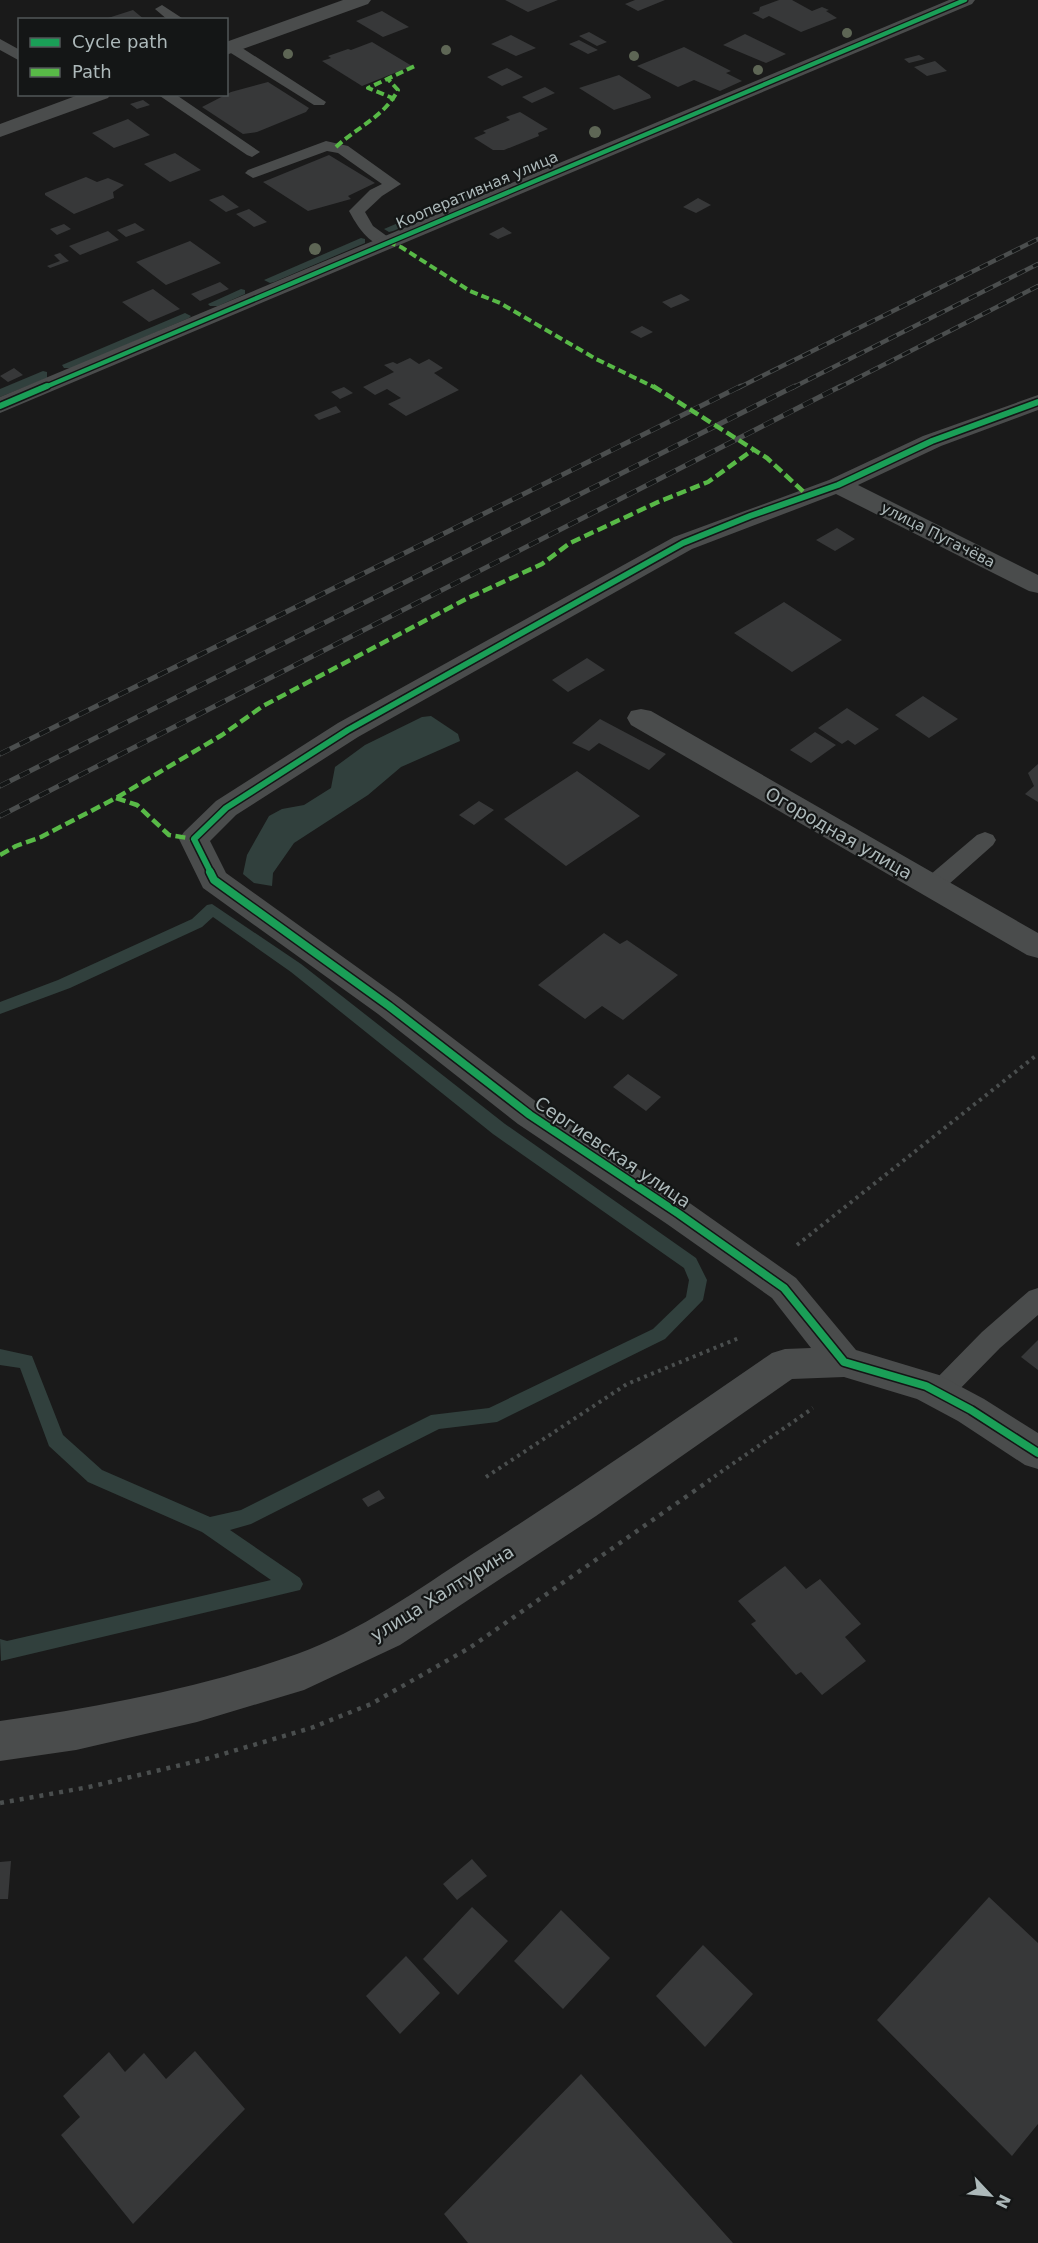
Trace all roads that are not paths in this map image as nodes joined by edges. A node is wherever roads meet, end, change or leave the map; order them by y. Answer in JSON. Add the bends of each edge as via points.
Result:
{"nodes":[{"id":1,"x":361,"y":0,"type":"edge"},
{"id":2,"x":964,"y":0,"type":"edge"},
{"id":3,"x":162,"y":9,"type":"dead end"},
{"id":4,"x":175,"y":18,"type":"edge"},
{"id":5,"x":0,"y":44,"type":"edge"},
{"id":6,"x":229,"y":48,"type":"edge"},
{"id":7,"x":18,"y":56,"type":"edge"},
{"id":8,"x":87,"y":96,"type":"edge"},
{"id":9,"x":167,"y":96,"type":"edge"},
{"id":10,"x":319,"y":102,"type":"dead end"},
{"id":11,"x":0,"y":131,"type":"edge"},
{"id":12,"x":252,"y":152,"type":"dead end"},
{"id":13,"x":253,"y":173,"type":"dead end"},
{"id":14,"x":387,"y":242,"type":"junction"},
{"id":15,"x":1038,"y":402,"type":"edge"},
{"id":16,"x":0,"y":406,"type":"edge"},
{"id":17,"x":838,"y":485,"type":"junction"},
{"id":18,"x":1038,"y":585,"type":"edge"},
{"id":19,"x":641,"y":718,"type":"dead end"},
{"id":20,"x":985,"y":840,"type":"dead end"},
{"id":21,"x":932,"y":886,"type":"junction"},
{"id":22,"x":1038,"y":947,"type":"edge"},
{"id":23,"x":1038,"y":1299,"type":"edge"},
{"id":24,"x":844,"y":1362,"type":"junction"},
{"id":25,"x":939,"y":1393,"type":"junction"},
{"id":26,"x":1038,"y":1453,"type":"edge"},
{"id":27,"x":0,"y":1741,"type":"edge"}],
"edges":[{"from":1,"to":6,"type":"street"},
{"from":2,"to":14,"type":"street","name":"Кооперативная улица"},
{"from":3,"to":4,"type":"lane"},
{"from":5,"to":7,"type":"lane"},
{"from":6,"to":10,"type":"lane"},
{"from":8,"to":11,"type":"street"},
{"from":9,"to":12,"type":"lane"},
{"from":13,"to":14,"type":"lane","via":[[326,146],[343,149],[393,184],[357,211],[368,229]]},
{"from":14,"to":16,"type":"street","name":"Кооперативная улица"},
{"from":15,"to":17,"type":"street","via":[[932,441]]},
{"from":17,"to":18,"type":"street","name":"улица Пугачёва"},
{"from":17,"to":24,"type":"street","name":"Сергиевская улица","via":[[750,516],[662,555],[348,730],[226,808],[194,839],[214,880],[389,1006],[530,1115],[784,1288]]},
{"from":19,"to":21,"type":"street","name":"Огородная улица"},
{"from":20,"to":21,"type":"lane"},
{"from":21,"to":22,"type":"street","name":"Огородная улица"},
{"from":23,"to":25,"type":"lane"},
{"from":24,"to":25,"type":"street"},
{"from":24,"to":27,"type":"street","name":"улица Халтурина","via":[[785,1364],[583,1504],[386,1632],[304,1671],[197,1703],[76,1730]]},
{"from":25,"to":26,"type":"street"}]}
